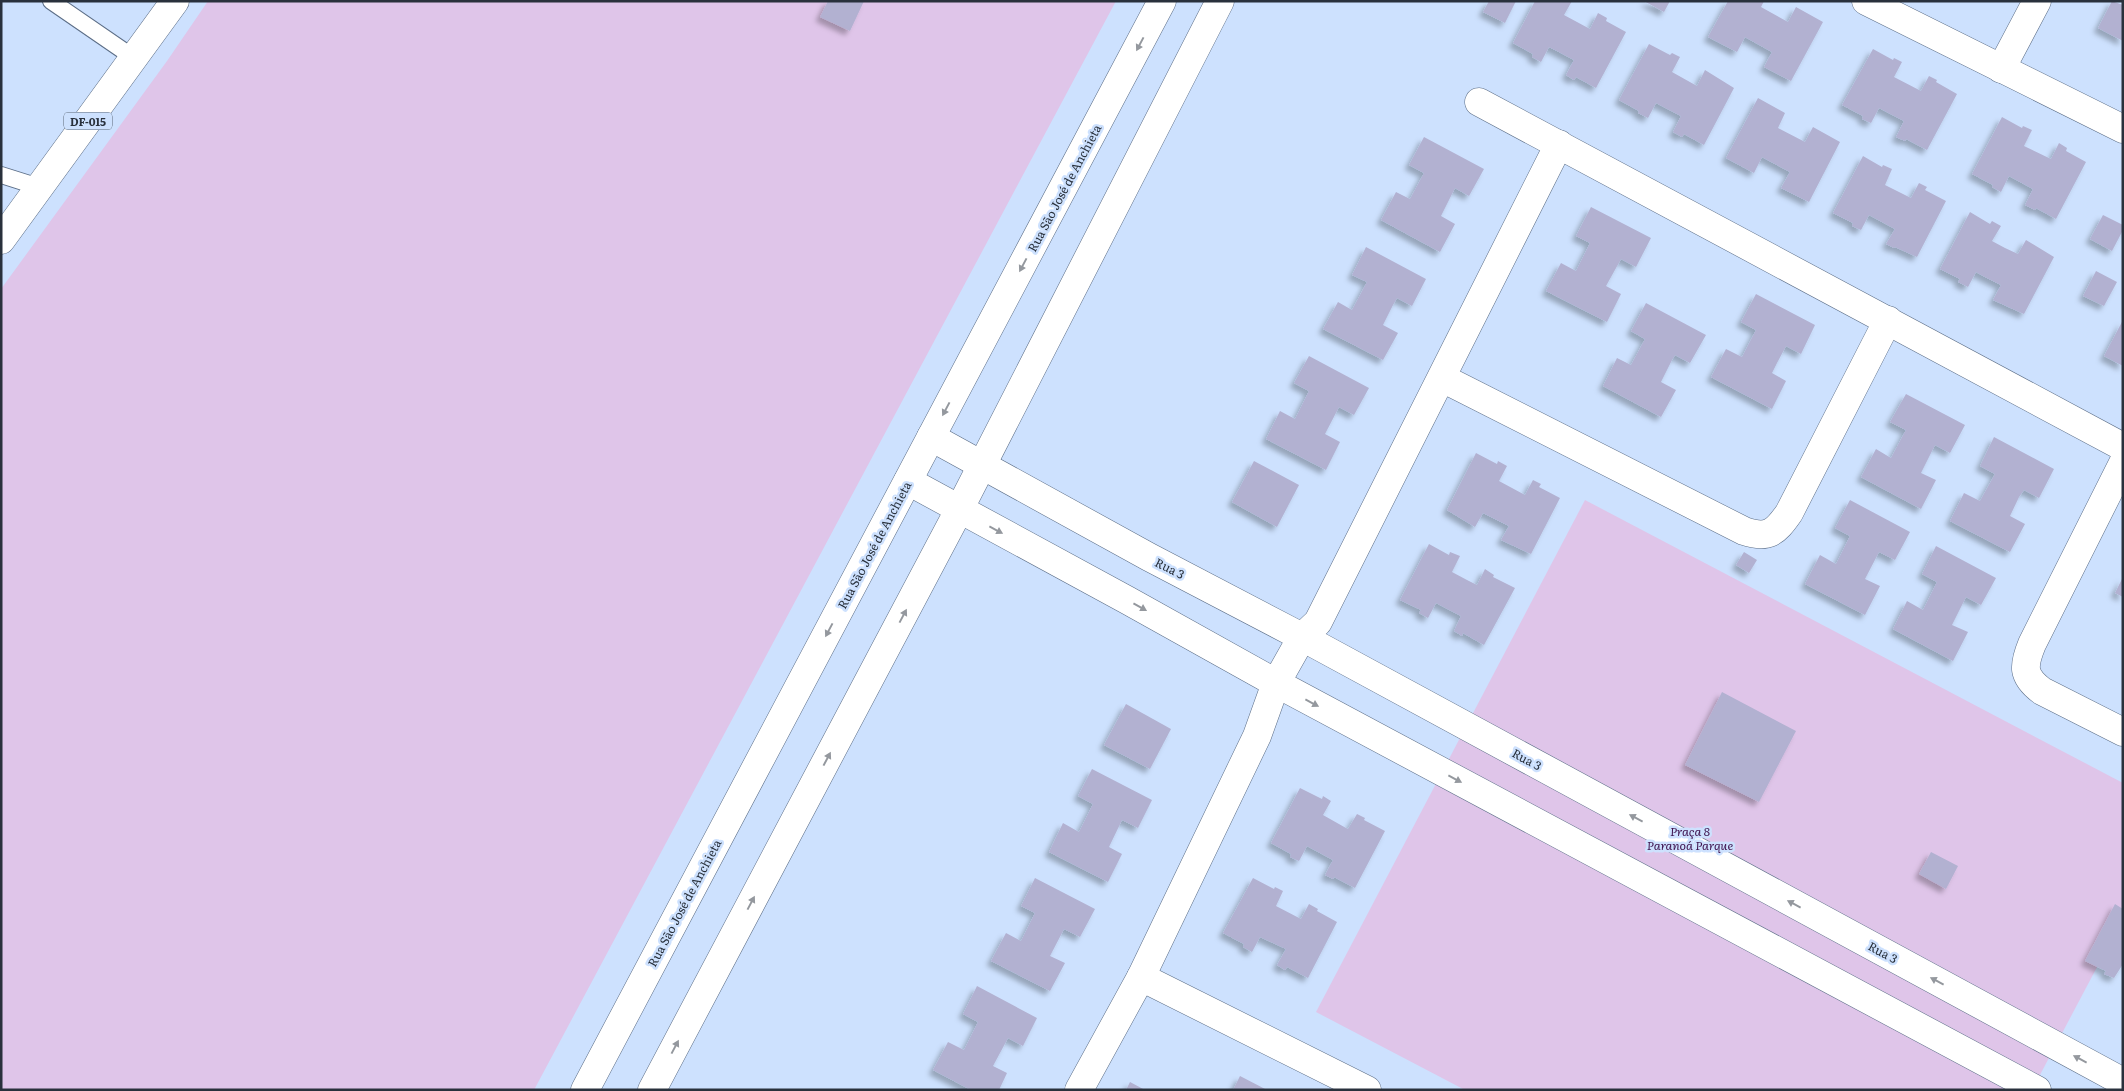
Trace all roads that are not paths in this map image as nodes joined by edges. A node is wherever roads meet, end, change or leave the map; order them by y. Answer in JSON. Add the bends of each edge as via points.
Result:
{"nodes":[{"id":1,"x":51,"y":1,"type":"edge"},
{"id":2,"x":175,"y":1,"type":"edge"},
{"id":3,"x":1162,"y":1,"type":"edge"},
{"id":4,"x":1220,"y":1,"type":"edge"},
{"id":5,"x":1866,"y":1,"type":"edge"},
{"id":6,"x":2037,"y":1,"type":"edge"},
{"id":7,"x":134,"y":58,"type":"junction"},
{"id":8,"x":2001,"y":69,"type":"junction"},
{"id":9,"x":1480,"y":102,"type":"dead end"},
{"id":10,"x":2123,"y":129,"type":"edge"},
{"id":11,"x":1558,"y":144,"type":"junction"},
{"id":12,"x":1,"y":176,"type":"edge"},
{"id":13,"x":39,"y":187,"type":"junction"},
{"id":14,"x":1,"y":240,"type":"edge"},
{"id":15,"x":1888,"y":320,"type":"junction"},
{"id":16,"x":1442,"y":378,"type":"junction"},
{"id":17,"x":931,"y":437,"type":"junction"},
{"id":18,"x":2123,"y":447,"type":"edge"},
{"id":19,"x":2123,"y":463,"type":"edge"},
{"id":20,"x":982,"y":464,"type":"junction"},
{"id":21,"x":908,"y":481,"type":"junction"},
{"id":22,"x":959,"y":510,"type":"junction"},
{"id":23,"x":1302,"y":636,"type":"junction"},
{"id":24,"x":1276,"y":684,"type":"junction"},
{"id":25,"x":2123,"y":732,"type":"edge"},
{"id":26,"x":1141,"y":977,"type":"junction"},
{"id":27,"x":2123,"y":1082,"type":"edge"},
{"id":28,"x":585,"y":1090,"type":"edge"},
{"id":29,"x":652,"y":1090,"type":"edge"},
{"id":30,"x":1079,"y":1090,"type":"edge"},
{"id":31,"x":1367,"y":1090,"type":"edge"},
{"id":32,"x":2037,"y":1090,"type":"edge"}],
"edges":[{"from":1,"to":7,"type":"lane"},
{"from":2,"to":7,"type":"street","number":"DF-015"},
{"from":3,"to":17,"type":"street","name":"Rua São José de Anchieta","one_way":true},
{"from":4,"to":20,"type":"street"},
{"from":5,"to":8,"type":"street"},
{"from":6,"to":8,"type":"street"},
{"from":7,"to":13,"type":"street","number":"DF-015"},
{"from":8,"to":10,"type":"street"},
{"from":9,"to":11,"type":"street"},
{"from":11,"to":15,"type":"street"},
{"from":11,"to":16,"type":"street"},
{"from":12,"to":13,"type":"lane"},
{"from":13,"to":14,"type":"street","number":"DF-015"},
{"from":15,"to":16,"type":"street","via":[[1789,513],[1769,534],[1757,536]]},
{"from":15,"to":18,"type":"street"},
{"from":16,"to":23,"type":"street","via":[[1318,622]]},
{"from":17,"to":20,"type":"street","name":"Rua 3"},
{"from":17,"to":21,"type":"street","name":"Rua São José de Anchieta"},
{"from":19,"to":25,"type":"street","via":[[2032,644],[2026,658],[2026,672],[2031,683],[2042,691]]},
{"from":20,"to":22,"type":"street"},
{"from":20,"to":23,"type":"street","name":"Rua 3","via":[[1149,557]]},
{"from":21,"to":22,"type":"street"},
{"from":21,"to":28,"type":"street","name":"Rua São José de Anchieta","one_way":true},
{"from":22,"to":24,"type":"street","one_way":true},
{"from":29,"to":22,"type":"street","one_way":true},
{"from":23,"to":24,"type":"street"},
{"from":27,"to":23,"type":"street","name":"Rua 3","one_way":true},
{"from":24,"to":26,"type":"street","via":[[1257,736]]},
{"from":24,"to":32,"type":"street","one_way":true},
{"from":26,"to":30,"type":"street"},
{"from":26,"to":31,"type":"street"}]}
